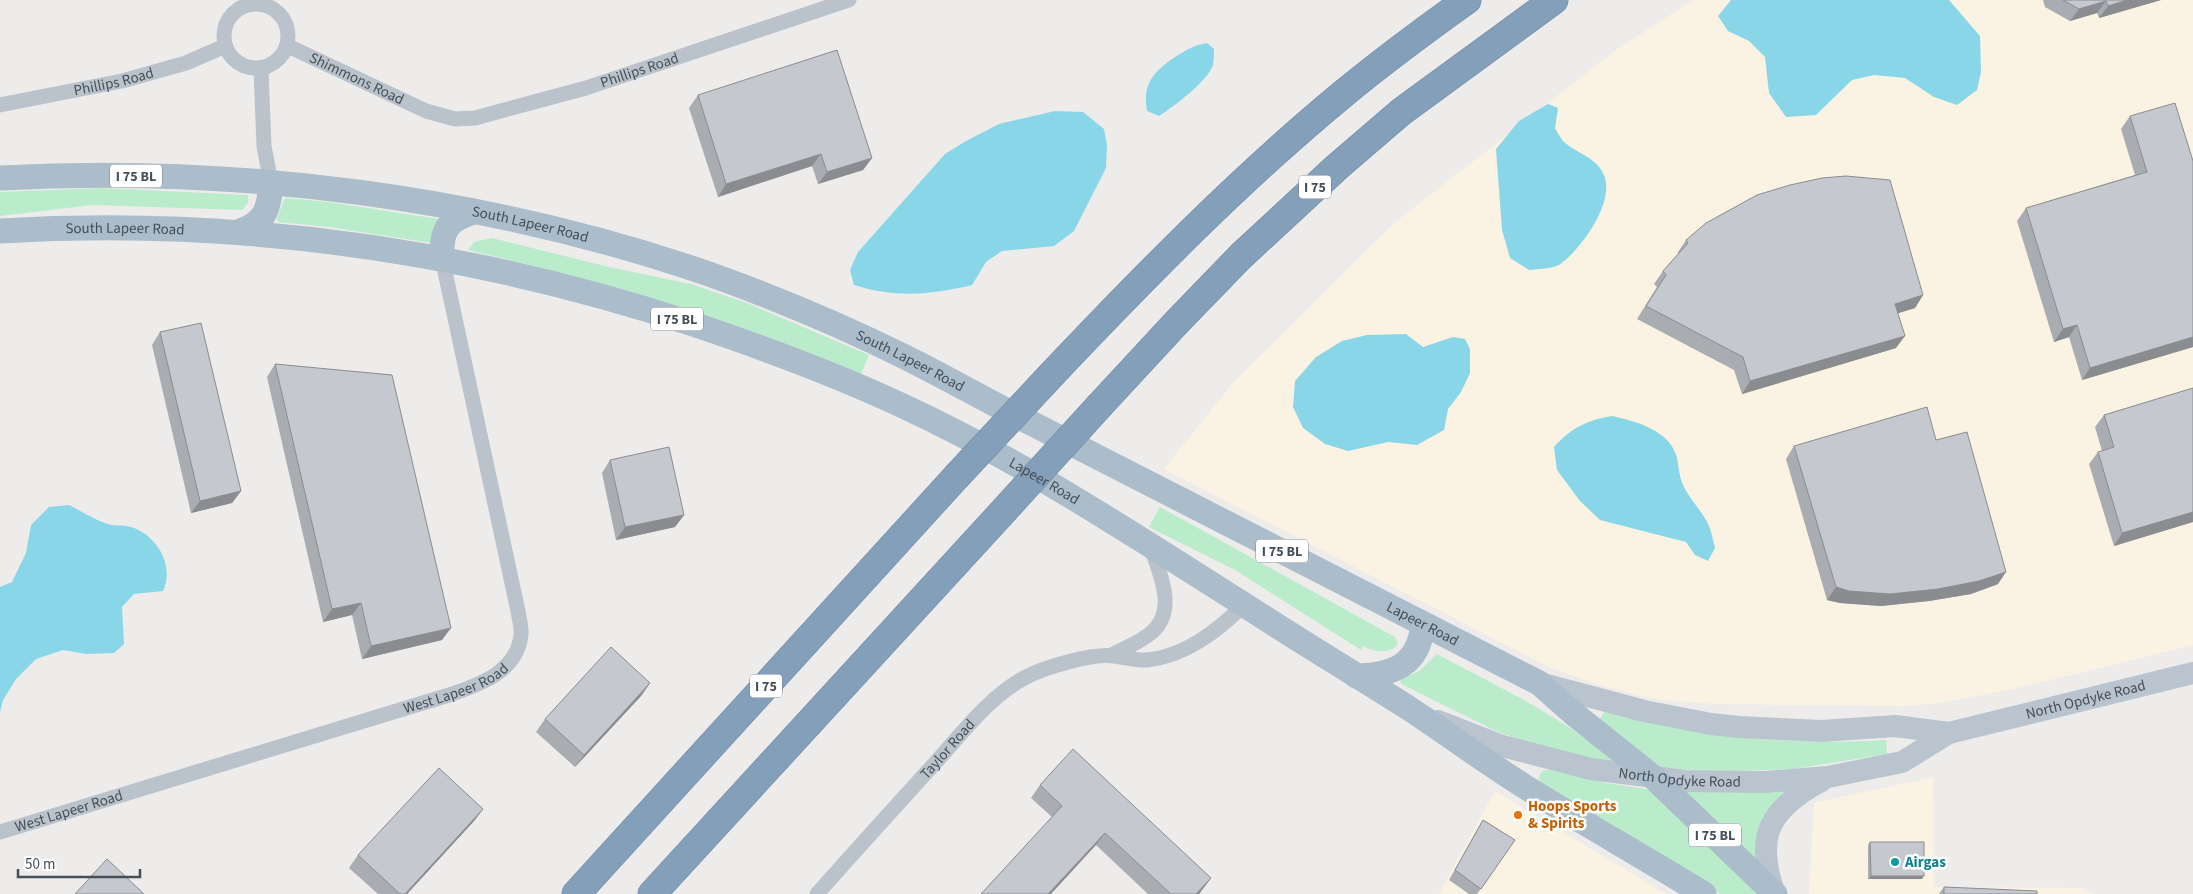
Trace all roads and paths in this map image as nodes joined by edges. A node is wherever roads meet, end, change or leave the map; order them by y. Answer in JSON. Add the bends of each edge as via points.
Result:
{"nodes":[{"id":1,"x":849,"y":0,"type":"edge"},
{"id":2,"x":1467,"y":0,"type":"edge"},
{"id":3,"x":1554,"y":0,"type":"edge"},
{"id":4,"x":241,"y":3,"type":"edge"},
{"id":5,"x":225,"y":46,"type":"junction"},
{"id":6,"x":288,"y":46,"type":"junction"},
{"id":7,"x":261,"y":69,"type":"junction"},
{"id":8,"x":0,"y":106,"type":"edge"},
{"id":9,"x":426,"y":111,"type":"joint"},
{"id":10,"x":0,"y":178,"type":"edge"},
{"id":11,"x":271,"y":183,"type":"junction"},
{"id":12,"x":474,"y":212,"type":"junction"},
{"id":13,"x":0,"y":231,"type":"edge"},
{"id":14,"x":238,"y":232,"type":"junction"},
{"id":15,"x":442,"y":258,"type":"junction"},
{"id":16,"x":1024,"y":420,"type":"joint"},
{"id":17,"x":992,"y":452,"type":"joint"},
{"id":18,"x":1150,"y":545,"type":"junction"},
{"id":19,"x":1244,"y":605,"type":"junction"},
{"id":20,"x":1423,"y":624,"type":"junction"},
{"id":21,"x":1112,"y":655,"type":"junction"},
{"id":22,"x":2193,"y":673,"type":"edge"},
{"id":23,"x":1356,"y":676,"type":"junction"},
{"id":24,"x":1539,"y":683,"type":"junction"},
{"id":25,"x":1412,"y":711,"type":"junction"},
{"id":26,"x":1949,"y":733,"type":"junction"},
{"id":27,"x":1828,"y":776,"type":"junction"},
{"id":28,"x":1654,"y":777,"type":"junction"},
{"id":29,"x":0,"y":832,"type":"edge"},
{"id":30,"x":1687,"y":890,"type":"edge"},
{"id":31,"x":576,"y":894,"type":"edge"},
{"id":32,"x":652,"y":894,"type":"edge"},
{"id":33,"x":817,"y":894,"type":"edge"},
{"id":34,"x":1775,"y":894,"type":"edge"}],
"edges":[{"from":1,"to":9,"type":"street","name":"Phillips Road","via":[[586,88],[475,118],[455,118]]},
{"from":2,"to":31,"type":"highway","number":"I 75","bridge":true,"via":[[1343,94],[1141,281],[956,477]]},
{"from":3,"to":32,"type":"highway","number":"I 75","bridge":true,"via":[[1401,112],[1241,256]]},
{"from":4,"to":5,"type":"street","via":[[224,29]]},
{"from":4,"to":6,"type":"street","via":[[262,3],[279,12],[289,29]]},
{"from":5,"to":7,"type":"street","via":[[233,59],[247,68]]},
{"from":5,"to":8,"type":"street","name":"Phillips Road","via":[[186,63],[122,81]]},
{"from":6,"to":7,"type":"street","via":[[278,61]]},
{"from":6,"to":9,"type":"street","name":"Shimmons Road"},
{"from":7,"to":11,"type":"street","via":[[264,146]]},
{"from":10,"to":11,"type":"main road","name":"South Lapeer Road","number":"I 75 BL","via":[[140,176]]},
{"from":11,"to":12,"type":"main road","name":"South Lapeer Road","number":"I 75 BL","via":[[379,195]]},
{"from":11,"to":14,"type":"main road","via":[[264,215],[250,228]]},
{"from":12,"to":15,"type":"main road","via":[[460,216],[444,232]]},
{"from":12,"to":16,"type":"main road","name":"South Lapeer Road","number":"I 75 BL","via":[[633,251],[744,287],[906,358]]},
{"from":13,"to":14,"type":"main road","name":"South Lapeer Road","number":"I 75 BL","via":[[145,227]]},
{"from":14,"to":15,"type":"main road","name":"South Lapeer Road","number":"I 75 BL"},
{"from":15,"to":17,"type":"main road","name":"South Lapeer Road","number":"I 75 BL","via":[[614,299],[733,338],[904,406]]},
{"from":15,"to":29,"type":"street","name":"West Lapeer Road","via":[[518,611],[521,634],[507,664],[497,675],[449,695]]},
{"from":16,"to":20,"type":"main road","name":"Lapeer Road","number":"I 75 BL"},
{"from":17,"to":18,"type":"main road","name":"Lapeer Road","number":"I 75 BL"},
{"from":18,"to":19,"type":"main road","name":"Lapeer Road","number":"I 75 BL"},
{"from":18,"to":21,"type":"street","name":"Taylor Road","via":[[1166,597],[1164,613],[1152,633]]},
{"from":19,"to":21,"type":"street","name":"Taylor Road","via":[[1224,625],[1180,651],[1138,661]]},
{"from":19,"to":23,"type":"main road","name":"Lapeer Road","number":"I 75 BL"},
{"from":20,"to":23,"type":"main road","via":[[1412,658],[1387,671]]},
{"from":20,"to":24,"type":"main road","name":"Lapeer Road","number":"I 75 BL"},
{"from":21,"to":33,"type":"street","name":"Taylor Road","via":[[1046,668],[1001,694]]},
{"from":22,"to":26,"type":"main road","name":"North Opdyke Road"},
{"from":23,"to":25,"type":"main road","name":"Lapeer Road","number":"I 75 BL"},
{"from":24,"to":26,"type":"main road","name":"North Opdyke Road","via":[[1644,711],[1730,726],[1821,731],[1895,726]]},
{"from":24,"to":28,"type":"main road","name":"Lapeer Road","number":"I 75 BL"},
{"from":25,"to":28,"type":"main road","name":"North Opdyke Road","via":[[1502,746],[1541,757],[1591,769]]},
{"from":25,"to":30,"type":"main road","name":"Lapeer Road","number":"I 75 BL"},
{"from":26,"to":27,"type":"main road","name":"North Opdyke Road","via":[[1902,762]]},
{"from":27,"to":28,"type":"main road","name":"North Opdyke Road","via":[[1764,782]]},
{"from":27,"to":34,"type":"main road","via":[[1789,800],[1770,826],[1766,859]]},
{"from":28,"to":34,"type":"main road","name":"Lapeer Road","number":"I 75 BL"}]}
